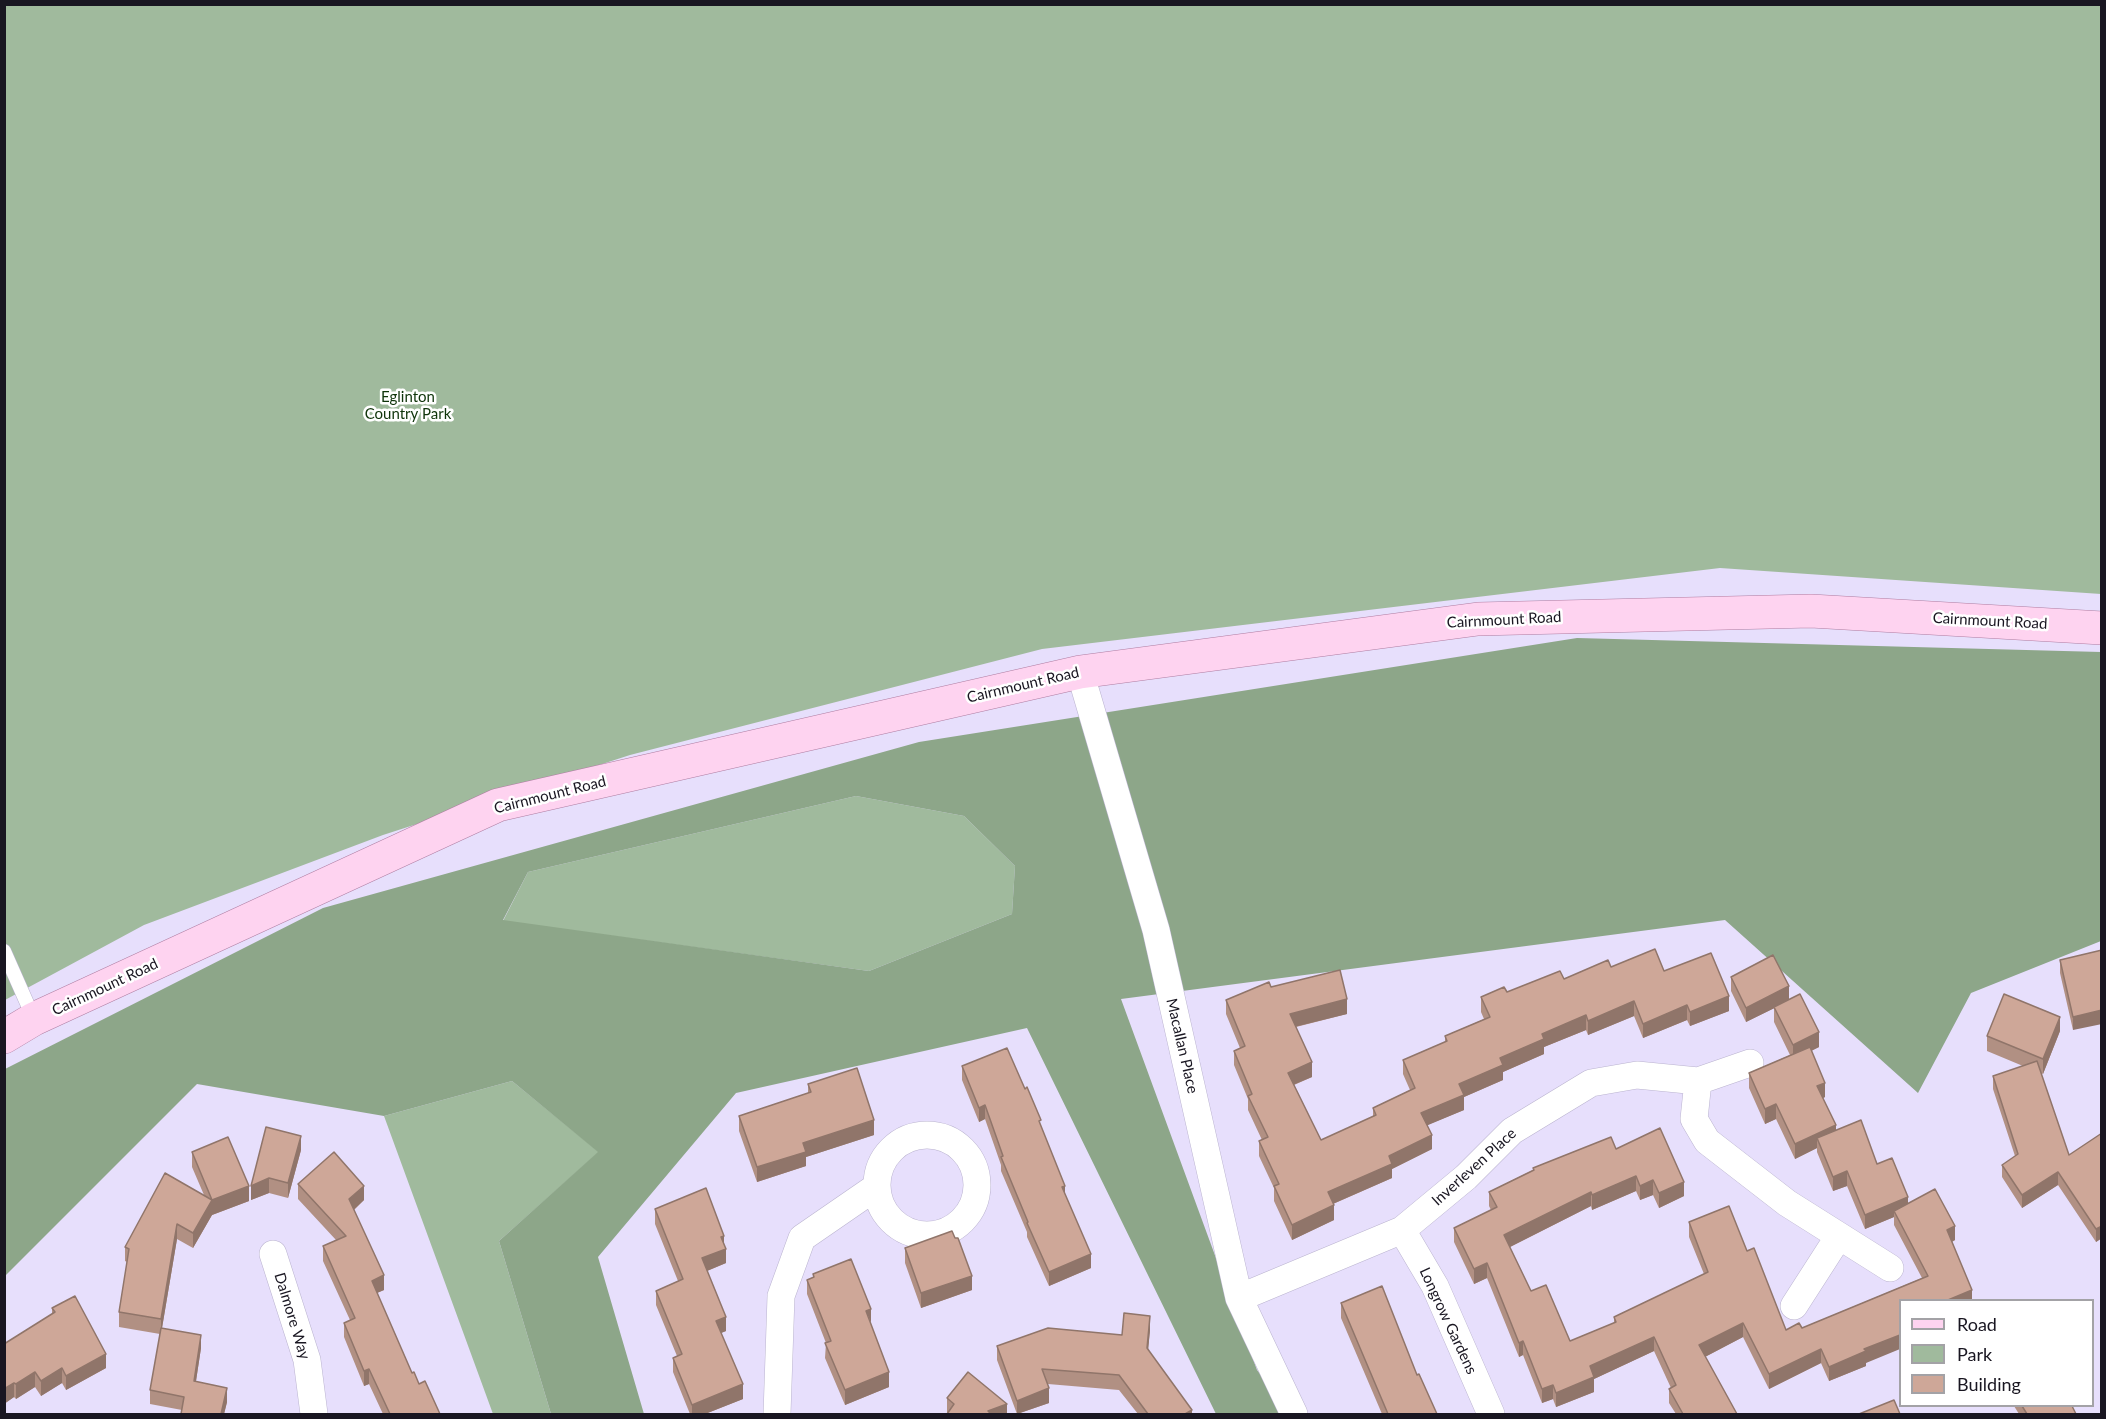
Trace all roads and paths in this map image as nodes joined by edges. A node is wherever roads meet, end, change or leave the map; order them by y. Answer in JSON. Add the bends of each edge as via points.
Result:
{"nodes":[{"id":1,"x":2102,"y":628,"type":"edge"},
{"id":2,"x":1080,"y":672,"type":"junction"},
{"id":3,"x":4,"y":951,"type":"edge"},
{"id":4,"x":34,"y":1019,"type":"junction"},
{"id":5,"x":4,"y":1037,"type":"edge"},
{"id":6,"x":1750,"y":1063,"type":"dead end"},
{"id":7,"x":1698,"y":1081,"type":"junction"},
{"id":8,"x":876,"y":1187,"type":"dead end"},
{"id":9,"x":1402,"y":1230,"type":"junction"},
{"id":10,"x":1839,"y":1236,"type":"junction"},
{"id":11,"x":273,"y":1254,"type":"dead end"},
{"id":12,"x":1890,"y":1268,"type":"dead end"},
{"id":13,"x":1239,"y":1298,"type":"junction"},
{"id":14,"x":1794,"y":1306,"type":"dead end"},
{"id":15,"x":314,"y":1414,"type":"edge"},
{"id":16,"x":777,"y":1414,"type":"edge"},
{"id":17,"x":1294,"y":1414,"type":"edge"},
{"id":18,"x":1491,"y":1414,"type":"edge"}],
"edges":[{"from":1,"to":2,"type":"main road","name":"Cairnmount Road","via":[[1812,611],[1478,619]]},
{"from":2,"to":4,"type":"main road","name":"Cairnmount Road","via":[[498,805]]},
{"from":2,"to":13,"type":"street","name":"Macallan Place","via":[[1156,930]]},
{"from":3,"to":4,"type":"lane"},
{"from":4,"to":5,"type":"main road","name":"Cairnmount Road"},
{"from":6,"to":7,"type":"street","name":"Inverleven Place"},
{"from":7,"to":9,"type":"street","name":"Inverleven Place","via":[[1637,1075],[1591,1083],[1512,1131],[1466,1177]]},
{"from":7,"to":10,"type":"street","via":[[1694,1119],[1707,1141],[1787,1203]]},
{"from":8,"to":16,"type":"street","via":[[802,1238],[781,1296]]},
{"from":9,"to":13,"type":"street","name":"Inverleven Place"},
{"from":9,"to":18,"type":"street","name":"Longrow Gardens","via":[[1436,1286]]},
{"from":10,"to":12,"type":"street"},
{"from":10,"to":14,"type":"street"},
{"from":11,"to":15,"type":"street","name":"Dalmore Way","via":[[307,1360]]},
{"from":13,"to":17,"type":"street","name":"Macallan Place"}]}
